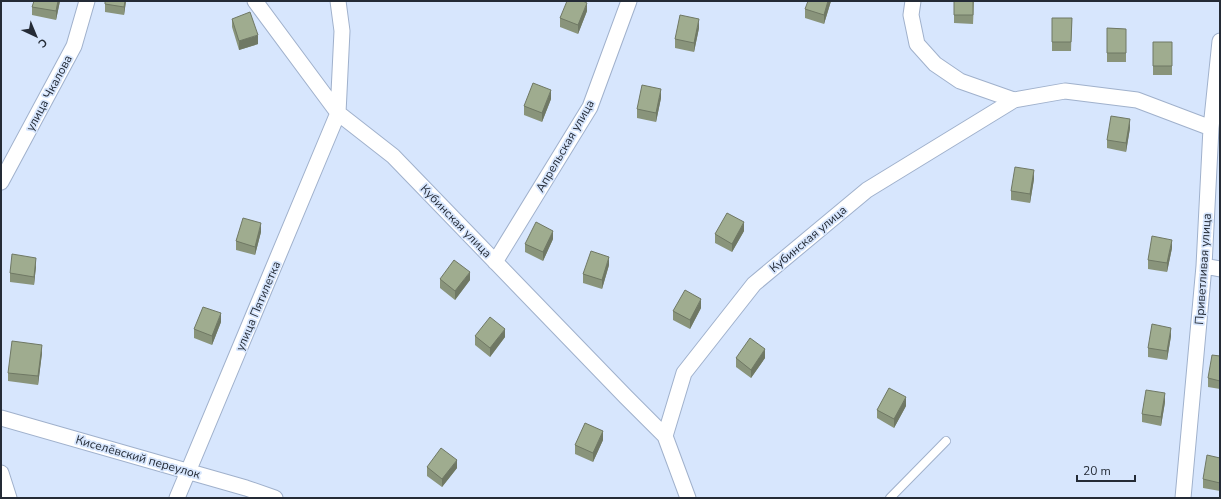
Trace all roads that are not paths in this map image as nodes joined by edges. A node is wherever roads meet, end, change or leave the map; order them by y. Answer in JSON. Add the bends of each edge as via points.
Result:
{"nodes":[{"id":1,"x":88,"y":1,"type":"edge"},
{"id":2,"x":255,"y":1,"type":"edge"},
{"id":3,"x":338,"y":1,"type":"edge"},
{"id":4,"x":629,"y":1,"type":"edge"},
{"id":5,"x":913,"y":1,"type":"edge"},
{"id":6,"x":1220,"y":41,"type":"edge"},
{"id":7,"x":1014,"y":100,"type":"junction"},
{"id":8,"x":338,"y":113,"type":"junction"},
{"id":9,"x":1211,"y":128,"type":"junction"},
{"id":10,"x":1,"y":182,"type":"edge"},
{"id":11,"x":495,"y":262,"type":"junction"},
{"id":12,"x":1204,"y":266,"type":"junction"},
{"id":13,"x":1220,"y":269,"type":"edge"},
{"id":14,"x":1,"y":418,"type":"edge"},
{"id":15,"x":665,"y":436,"type":"junction"},
{"id":16,"x":946,"y":441,"type":"dead end"},
{"id":17,"x":189,"y":471,"type":"junction"},
{"id":18,"x":1,"y":473,"type":"edge"},
{"id":19,"x":9,"y":498,"type":"edge"},
{"id":20,"x":177,"y":498,"type":"edge"},
{"id":21,"x":275,"y":498,"type":"edge"},
{"id":22,"x":688,"y":498,"type":"edge"},
{"id":23,"x":890,"y":498,"type":"edge"},
{"id":24,"x":1183,"y":498,"type":"edge"}],
"edges":[{"from":1,"to":10,"type":"street","name":"улица Чкалова","via":[[74,46]]},
{"from":2,"to":8,"type":"street","name":"Кубинская улица"},
{"from":3,"to":8,"type":"street","name":"улица Пятилетка","via":[[342,31]]},
{"from":4,"to":11,"type":"street","name":"Апрельская улица","via":[[590,107]]},
{"from":5,"to":7,"type":"street","via":[[911,15],[917,44],[934,64],[960,81]]},
{"from":6,"to":9,"type":"street","name":"Приветливая улица"},
{"from":7,"to":9,"type":"street","via":[[1065,91],[1102,95],[1137,100]]},
{"from":7,"to":15,"type":"street","name":"Кубинская улица","via":[[867,190],[754,284],[684,373]]},
{"from":8,"to":11,"type":"street","name":"Кубинская улица","via":[[393,156]]},
{"from":8,"to":17,"type":"street","name":"улица Пятилетка"},
{"from":9,"to":12,"type":"street","name":"Приветливая улица"},
{"from":11,"to":15,"type":"street","name":"Кубинская улица"},
{"from":12,"to":13,"type":"street"},
{"from":12,"to":24,"type":"street","name":"Приветливая улица"},
{"from":14,"to":17,"type":"street","name":"Киселёвский переулок"},
{"from":15,"to":22,"type":"street","name":"Кубинская улица"},
{"from":16,"to":23,"type":"lane"},
{"from":17,"to":20,"type":"street","name":"улица Пятилетка"},
{"from":17,"to":21,"type":"street","name":"Киселёвский переулок"},
{"from":18,"to":19,"type":"street"}]}
